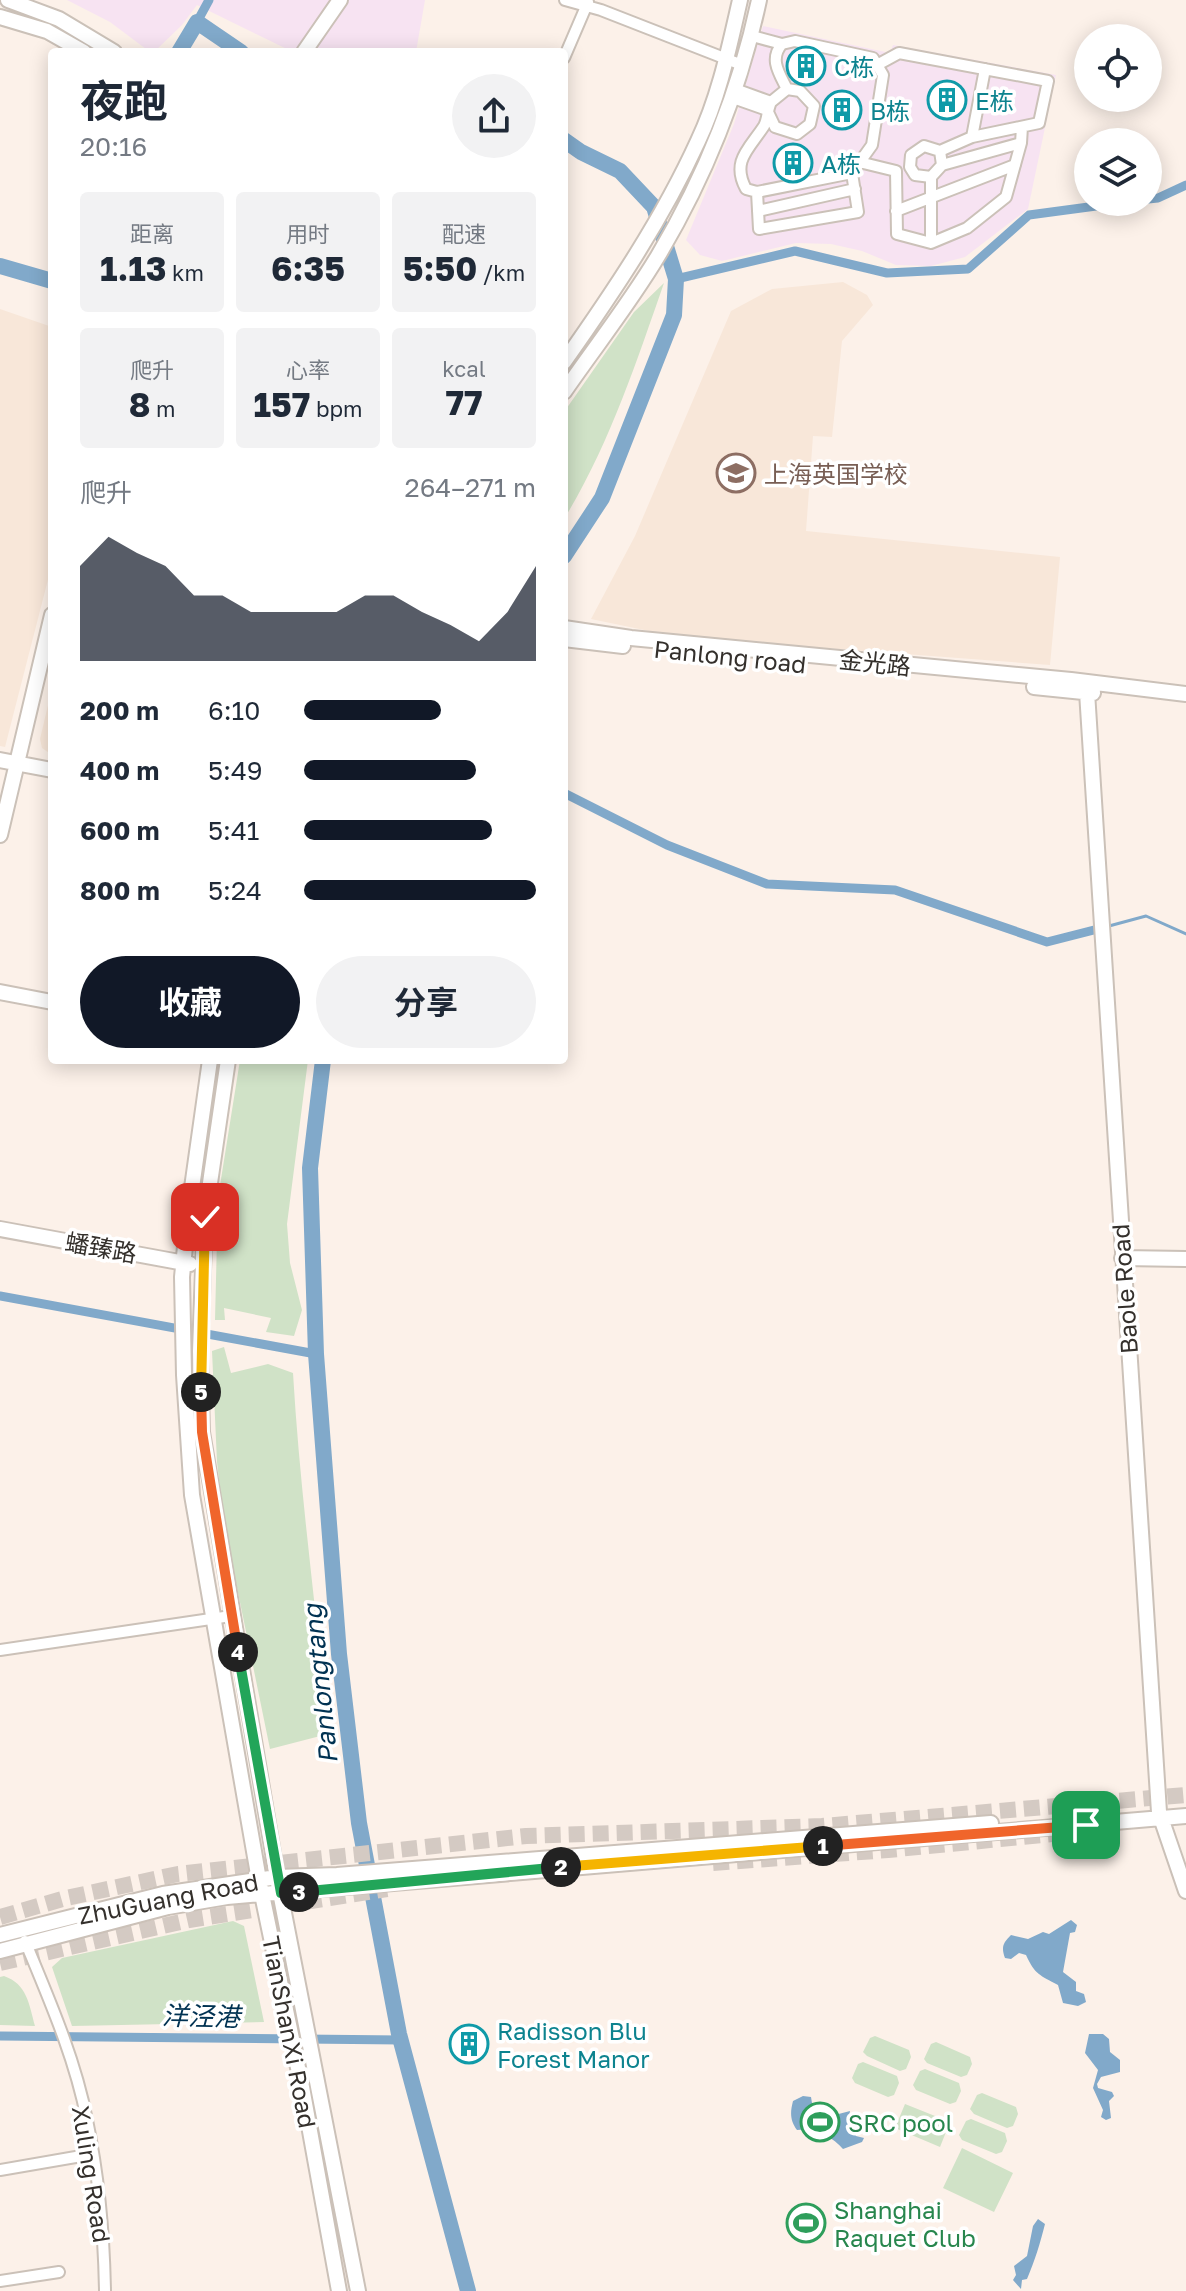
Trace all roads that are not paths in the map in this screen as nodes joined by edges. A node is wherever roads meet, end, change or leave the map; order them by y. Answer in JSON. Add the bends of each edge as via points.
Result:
{"nodes":[{"id":1,"x":8,"y":0,"type":"edge"},
{"id":2,"x":340,"y":0,"type":"edge"},
{"id":3,"x":565,"y":0,"type":"edge"},
{"id":4,"x":740,"y":0,"type":"edge"},
{"id":5,"x":759,"y":0,"type":"edge"},
{"id":6,"x":588,"y":3,"type":"edge"},
{"id":7,"x":0,"y":17,"type":"edge"},
{"id":8,"x":752,"y":36,"type":"junction"},
{"id":9,"x":782,"y":44,"type":"junction"},
{"id":10,"x":77,"y":48,"type":"edge"},
{"id":11,"x":107,"y":48,"type":"edge"},
{"id":12,"x":307,"y":48,"type":"edge"},
{"id":13,"x":568,"y":49,"type":"edge"},
{"id":14,"x":727,"y":59,"type":"junction"},
{"id":15,"x":742,"y":65,"type":"junction"},
{"id":16,"x":877,"y":65,"type":"junction"},
{"id":17,"x":985,"y":69,"type":"junction"},
{"id":18,"x":787,"y":89,"type":"junction"},
{"id":19,"x":734,"y":93,"type":"junction"},
{"id":20,"x":769,"y":106,"type":"junction"},
{"id":21,"x":1022,"y":127,"type":"junction"},
{"id":22,"x":972,"y":137,"type":"junction"},
{"id":23,"x":1021,"y":143,"type":"junction"},
{"id":24,"x":940,"y":151,"type":"junction"},
{"id":25,"x":859,"y":162,"type":"junction"},
{"id":26,"x":942,"y":165,"type":"junction"},
{"id":27,"x":1015,"y":165,"type":"junction"},
{"id":28,"x":910,"y":167,"type":"junction"},
{"id":29,"x":896,"y":171,"type":"junction"},
{"id":30,"x":852,"y":173,"type":"junction"},
{"id":31,"x":931,"y":177,"type":"junction"},
{"id":32,"x":855,"y":189,"type":"junction"},
{"id":33,"x":757,"y":192,"type":"junction"},
{"id":34,"x":931,"y":197,"type":"junction"},
{"id":35,"x":758,"y":211,"type":"junction"},
{"id":36,"x":896,"y":211,"type":"junction"},
{"id":37,"x":931,"y":243,"type":"junction"},
{"id":38,"x":568,"y":356,"type":"edge"},
{"id":39,"x":568,"y":386,"type":"edge"},
{"id":40,"x":568,"y":629,"type":"edge"},
{"id":41,"x":48,"y":632,"type":"edge"},
{"id":42,"x":568,"y":639,"type":"edge"},
{"id":43,"x":1085,"y":687,"type":"junction"},
{"id":44,"x":1186,"y":694,"type":"edge"},
{"id":45,"x":1186,"y":702,"type":"edge"},
{"id":46,"x":0,"y":760,"type":"edge"},
{"id":47,"x":18,"y":763,"type":"junction"},
{"id":48,"x":48,"y":769,"type":"edge"},
{"id":49,"x":0,"y":835,"type":"edge"},
{"id":50,"x":0,"y":992,"type":"edge"},
{"id":51,"x":48,"y":1001,"type":"edge"},
{"id":52,"x":209,"y":1064,"type":"edge"},
{"id":53,"x":227,"y":1064,"type":"edge"},
{"id":54,"x":0,"y":1229,"type":"edge"},
{"id":55,"x":1122,"y":1258,"type":"junction"},
{"id":56,"x":1186,"y":1259,"type":"edge"},
{"id":57,"x":184,"y":1263,"type":"junction"},
{"id":58,"x":202,"y":1265,"type":"junction"},
{"id":59,"x":231,"y":1616,"type":"junction"},
{"id":60,"x":211,"y":1617,"type":"junction"},
{"id":61,"x":0,"y":1650,"type":"edge"},
{"id":62,"x":1186,"y":1809,"type":"edge"},
{"id":63,"x":1160,"y":1815,"type":"junction"},
{"id":64,"x":1186,"y":1816,"type":"edge"},
{"id":65,"x":277,"y":1877,"type":"junction"},
{"id":66,"x":339,"y":1882,"type":"junction"},
{"id":67,"x":260,"y":1887,"type":"junction"},
{"id":68,"x":1186,"y":1891,"type":"edge"},
{"id":69,"x":281,"y":1893,"type":"junction"},
{"id":70,"x":0,"y":1935,"type":"edge"},
{"id":71,"x":24,"y":1937,"type":"junction"},
{"id":72,"x":0,"y":1951,"type":"edge"},
{"id":73,"x":93,"y":2154,"type":"junction"},
{"id":74,"x":0,"y":2170,"type":"edge"},
{"id":75,"x":59,"y":2272,"type":"dead end"},
{"id":76,"x":0,"y":2281,"type":"edge"},
{"id":77,"x":105,"y":2291,"type":"edge"},
{"id":78,"x":339,"y":2291,"type":"edge"},
{"id":79,"x":358,"y":2291,"type":"edge"}],
"edges":[{"from":1,"to":11,"type":"main road","via":[[59,19]]},
{"from":2,"to":12,"type":"main road"},
{"from":3,"to":6,"type":"street"},
{"from":4,"to":14,"type":"main road"},
{"from":5,"to":8,"type":"main road"},
{"from":6,"to":13,"type":"street"},
{"from":6,"to":14,"type":"street"},
{"from":7,"to":10,"type":"main road","via":[[47,31]]},
{"from":8,"to":9,"type":"street"},
{"from":8,"to":15,"type":"main road"},
{"from":9,"to":16,"type":"street","via":[[795,41],[873,58]]},
{"from":9,"to":18,"type":"street","via":[[775,63]]},
{"from":14,"to":15,"type":"street"},
{"from":14,"to":38,"type":"main road","via":[[699,140],[668,200],[638,255]]},
{"from":15,"to":19,"type":"main road"},
{"from":16,"to":17,"type":"street","via":[[899,53]]},
{"from":16,"to":25,"type":"street","via":[[883,75],[872,145]]},
{"from":17,"to":21,"type":"street","via":[[1048,81],[1039,123]]},
{"from":17,"to":22,"type":"street"},
{"from":18,"to":20,"type":"street"},
{"from":18,"to":20,"type":"street","via":[[800,91],[814,106],[810,124],[797,134],[775,127]]},
{"from":19,"to":20,"type":"street"},
{"from":19,"to":39,"type":"main road","via":[[657,258]]},
{"from":20,"to":33,"type":"street","via":[[766,124],[740,164],[746,189]]},
{"from":21,"to":22,"type":"street"},
{"from":21,"to":23,"type":"street"},
{"from":22,"to":24,"type":"street"},
{"from":23,"to":26,"type":"street"},
{"from":23,"to":27,"type":"street"},
{"from":24,"to":26,"type":"street"},
{"from":24,"to":28,"type":"street","via":[[924,146],[911,155]]},
{"from":25,"to":29,"type":"street"},
{"from":25,"to":30,"type":"street"},
{"from":26,"to":31,"type":"street"},
{"from":27,"to":34,"type":"street"},
{"from":27,"to":37,"type":"street","via":[[1006,197],[967,228]]},
{"from":28,"to":29,"type":"street"},
{"from":28,"to":31,"type":"street","via":[[915,175]]},
{"from":29,"to":36,"type":"street"},
{"from":30,"to":32,"type":"street"},
{"from":30,"to":33,"type":"street"},
{"from":31,"to":34,"type":"street"},
{"from":32,"to":35,"type":"street"},
{"from":32,"to":35,"type":"street","via":[[858,212],[759,229]]},
{"from":33,"to":35,"type":"street"},
{"from":34,"to":36,"type":"street"},
{"from":34,"to":37,"type":"street"},
{"from":36,"to":37,"type":"street","via":[[897,234]]},
{"from":40,"to":43,"type":"main road","name":"金光路"},
{"from":41,"to":47,"type":"main road"},
{"from":42,"to":43,"type":"main road","name":"Panlong road"},
{"from":43,"to":44,"type":"main road","name":"金光路"},
{"from":43,"to":45,"type":"main road"},
{"from":43,"to":55,"type":"main road","name":"Baole Road"},
{"from":46,"to":47,"type":"main road"},
{"from":47,"to":48,"type":"main road"},
{"from":47,"to":49,"type":"main road"},
{"from":50,"to":51,"type":"main road"},
{"from":52,"to":57,"type":"main road","name":"TianShanXi Road"},
{"from":53,"to":58,"type":"main road","name":"TianShanXi Road"},
{"from":54,"to":57,"type":"main road","name":"蟠臻路"},
{"from":55,"to":56,"type":"main road"},
{"from":55,"to":63,"type":"main road","name":"Baole Road"},
{"from":57,"to":58,"type":"main road","name":"蟠臻路"},
{"from":57,"to":60,"type":"main road","name":"TianShanXi Road","via":[[192,1495]]},
{"from":58,"to":59,"type":"main road","name":"TianShanXi Road","via":[[202,1432]]},
{"from":59,"to":60,"type":"street"},
{"from":59,"to":65,"type":"main road","name":"TianShanXi Road"},
{"from":60,"to":61,"type":"street"},
{"from":60,"to":67,"type":"main road","name":"TianShanXi Road"},
{"from":62,"to":63,"type":"main road"},
{"from":63,"to":64,"type":"main road"},
{"from":63,"to":66,"type":"main road"},
{"from":63,"to":68,"type":"main road","name":"Baole Road"},
{"from":65,"to":66,"type":"main road","name":"ZhuGuang Road"},
{"from":65,"to":67,"type":"main road","name":"ZhuGuang Road"},
{"from":65,"to":69,"type":"main road","name":"TianShanXi Road"},
{"from":66,"to":69,"type":"main road"},
{"from":67,"to":69,"type":"main road"},
{"from":67,"to":71,"type":"main road","name":"ZhuGuang Road","via":[[163,1894]]},
{"from":67,"to":78,"type":"main road","name":"TianShanXi Road"},
{"from":69,"to":79,"type":"main road","name":"TianShanXi Road"},
{"from":70,"to":71,"type":"main road","name":"ZhuGuang Road"},
{"from":71,"to":72,"type":"main road"},
{"from":71,"to":73,"type":"street","name":"Xuling Road","via":[[70,2058]]},
{"from":73,"to":74,"type":"street"},
{"from":73,"to":77,"type":"street","name":"Xuling Road"},
{"from":75,"to":76,"type":"street"}]}
